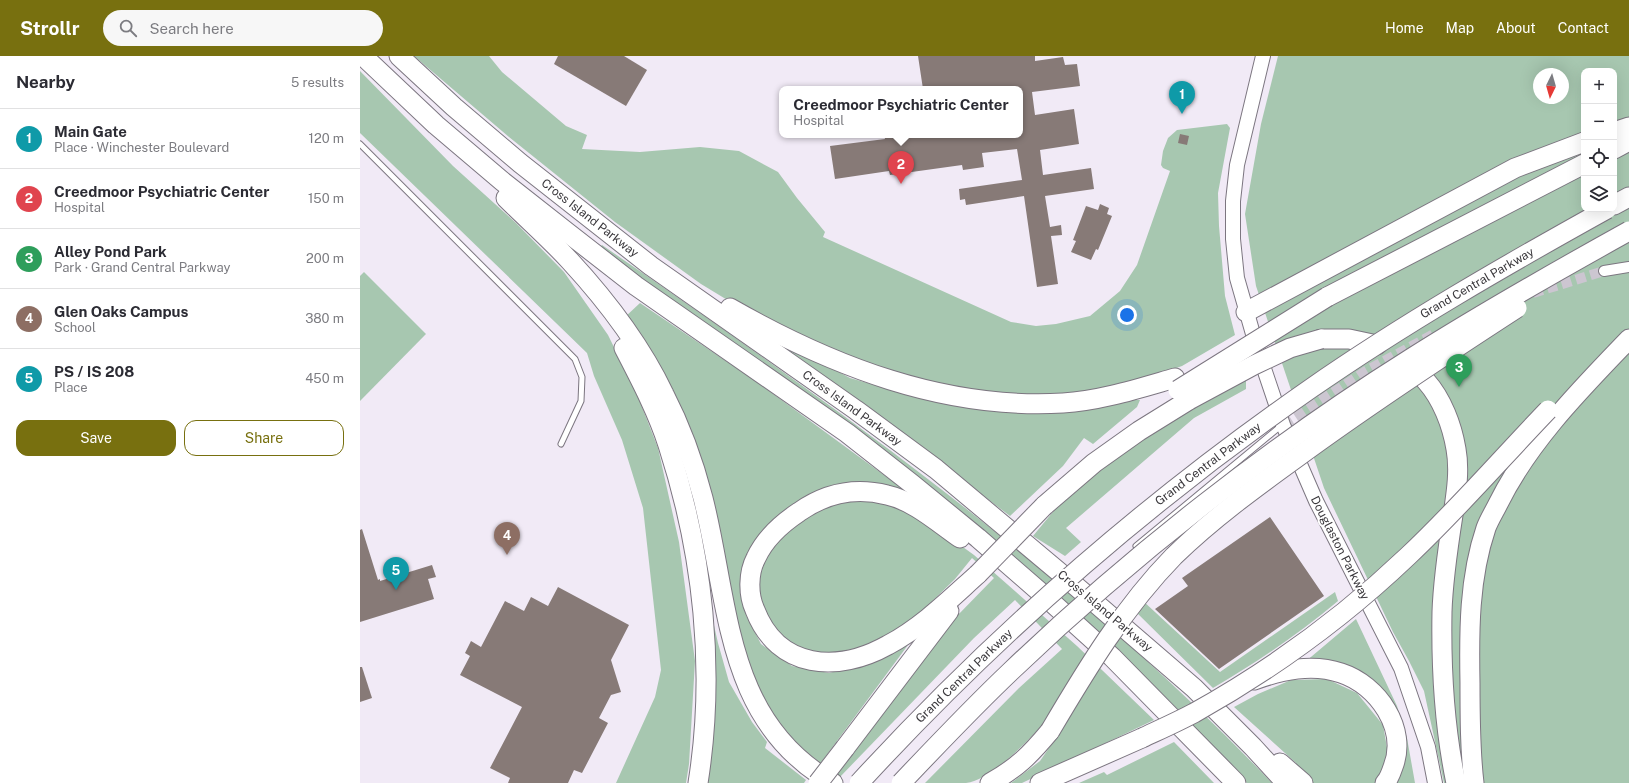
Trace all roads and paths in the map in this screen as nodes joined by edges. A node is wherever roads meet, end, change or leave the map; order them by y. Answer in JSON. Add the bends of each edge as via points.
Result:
{"nodes":[{"id":1,"x":399,"y":56,"type":"edge"},
{"id":2,"x":1263,"y":56,"type":"edge"},
{"id":3,"x":369,"y":62,"type":"edge"},
{"id":4,"x":1629,"y":127,"type":"edge"},
{"id":5,"x":1617,"y":131,"type":"edge"},
{"id":6,"x":1629,"y":141,"type":"edge"},
{"id":7,"x":1581,"y":143,"type":"edge"},
{"id":8,"x":360,"y":144,"type":"edge"},
{"id":9,"x":1617,"y":147,"type":"edge"},
{"id":10,"x":1581,"y":166,"type":"edge"},
{"id":11,"x":1629,"y":197,"type":"edge"},
{"id":12,"x":1617,"y":203,"type":"edge"},
{"id":13,"x":513,"y":205,"type":"junction"},
{"id":14,"x":1602,"y":212,"type":"edge"},
{"id":15,"x":587,"y":216,"type":"junction"},
{"id":16,"x":1629,"y":231,"type":"edge"},
{"id":17,"x":1629,"y":235,"type":"edge"},
{"id":18,"x":1629,"y":267,"type":"edge"},
{"id":19,"x":1604,"y":271,"type":"tunnel mouth"},
{"id":20,"x":1246,"y":312,"type":"junction"},
{"id":21,"x":1629,"y":338,"type":"edge"},
{"id":22,"x":1181,"y":389,"type":"junction"},
{"id":23,"x":1283,"y":425,"type":"junction"},
{"id":24,"x":561,"y":444,"type":"dead end"},
{"id":25,"x":1136,"y":546,"type":"dead end"},
{"id":26,"x":1048,"y":599,"type":"junction"},
{"id":27,"x":923,"y":631,"type":"junction"},
{"id":28,"x":1242,"y":684,"type":"junction"},
{"id":29,"x":1194,"y":688,"type":"junction"},
{"id":30,"x":1043,"y":782,"type":"edge"},
{"id":31,"x":698,"y":783,"type":"edge"},
{"id":32,"x":818,"y":783,"type":"edge"},
{"id":33,"x":833,"y":783,"type":"edge"},
{"id":34,"x":859,"y":783,"type":"edge"},
{"id":35,"x":901,"y":783,"type":"edge"},
{"id":36,"x":990,"y":783,"type":"edge"},
{"id":37,"x":1236,"y":783,"type":"edge"},
{"id":38,"x":1286,"y":783,"type":"edge"},
{"id":39,"x":1303,"y":783,"type":"edge"},
{"id":40,"x":1385,"y":783,"type":"edge"},
{"id":41,"x":1435,"y":783,"type":"edge"},
{"id":42,"x":1456,"y":783,"type":"edge"},
{"id":43,"x":1474,"y":783,"type":"edge"}],
"edges":[{"from":1,"to":15,"type":"highway","name":"Cross Island Parkway","via":[[520,163]]},
{"from":2,"to":20,"type":"main road","name":"Douglaston Parkway","via":[[1237,165],[1233,201],[1233,239]]},
{"from":3,"to":13,"type":"highway"},
{"from":3,"to":26,"type":"highway","name":"Cross Island Parkway","via":[[436,125],[568,234],[636,286],[847,433],[912,484]]},
{"from":4,"to":5,"type":"highway"},
{"from":6,"to":9,"type":"highway"},
{"from":7,"to":20,"type":"highway","via":[[1515,168]]},
{"from":8,"to":24,"type":"lane","via":[[575,359],[582,377],[581,401]]},
{"from":10,"to":22,"type":"highway","bridge":true,"via":[[1327,297]]},
{"from":11,"to":12,"type":"highway"},
{"from":13,"to":31,"type":"highway","via":[[566,262],[596,304],[624,348],[648,394],[667,444],[685,503],[704,626],[707,689],[704,748]]},
{"from":13,"to":33,"type":"highway","via":[[570,260],[604,300],[635,343],[664,393],[684,440],[703,497],[729,628],[741,673],[762,715],[788,749],[817,774]]},
{"from":14,"to":34,"type":"highway","name":"Grand Central Parkway","bridge":true,"via":[[1465,289],[1391,335],[1310,388],[1198,470],[1096,553],[1043,601],[936,702]]},
{"from":15,"to":22,"type":"highway","via":[[658,264],[765,328],[812,351],[902,384],[945,394],[1025,404],[1064,403]]},
{"from":15,"to":29,"type":"highway","name":"Cross Island Parkway","via":[[651,266],[850,405],[936,469]]},
{"from":16,"to":35,"type":"highway","bridge":true,"via":[[1486,312],[1409,360],[1298,435],[1218,494],[1150,548],[1060,626],[956,724]]},
{"from":17,"to":36,"type":"highway","bridge":true,"via":[[1415,375],[1336,429],[1229,508],[1174,556],[1138,597],[1104,644],[1050,731],[1030,756]]},
{"from":18,"to":19,"type":"street"},
{"from":20,"to":23,"type":"main road","name":"Douglaston Parkway"},
{"from":21,"to":28,"type":"highway","bridge":true,"via":[[1548,410],[1446,519],[1396,567],[1330,623]]},
{"from":21,"to":43,"type":"highway","via":[[1553,422],[1522,462],[1486,527],[1472,590],[1469,661]]},
{"from":22,"to":27,"type":"highway","bridge":true,"via":[[1086,465]]},
{"from":22,"to":42,"type":"highway","bridge":true,"via":[[1321,339],[1349,339],[1377,345],[1404,360],[1426,381],[1450,424],[1456,450],[1457,480],[1443,603],[1442,660],[1445,711]]},
{"from":23,"to":25,"type":"lane"},
{"from":23,"to":41,"type":"main road","name":"Douglaston Parkway","via":[[1316,501],[1401,668],[1428,747]]},
{"from":26,"to":27,"type":"highway","via":[[909,503],[870,492],[835,494],[810,504],[770,536],[755,558],[749,581],[752,605],[761,626],[778,646],[800,658],[827,663],[858,658]]},
{"from":26,"to":37,"type":"highway","name":"Cross Island Parkway","via":[[1112,657]]},
{"from":27,"to":32,"type":"highway","bridge":true,"via":[[845,748]]},
{"from":28,"to":30,"type":"highway","bridge":true,"via":[[1193,714]]},
{"from":28,"to":40,"type":"highway","via":[[1292,668],[1317,668],[1341,672],[1360,682],[1377,697],[1391,717],[1397,738],[1396,758]]},
{"from":29,"to":38,"type":"highway","name":"Cross Island Parkway","via":[[1254,747]]},
{"from":29,"to":39,"type":"highway"}]}
